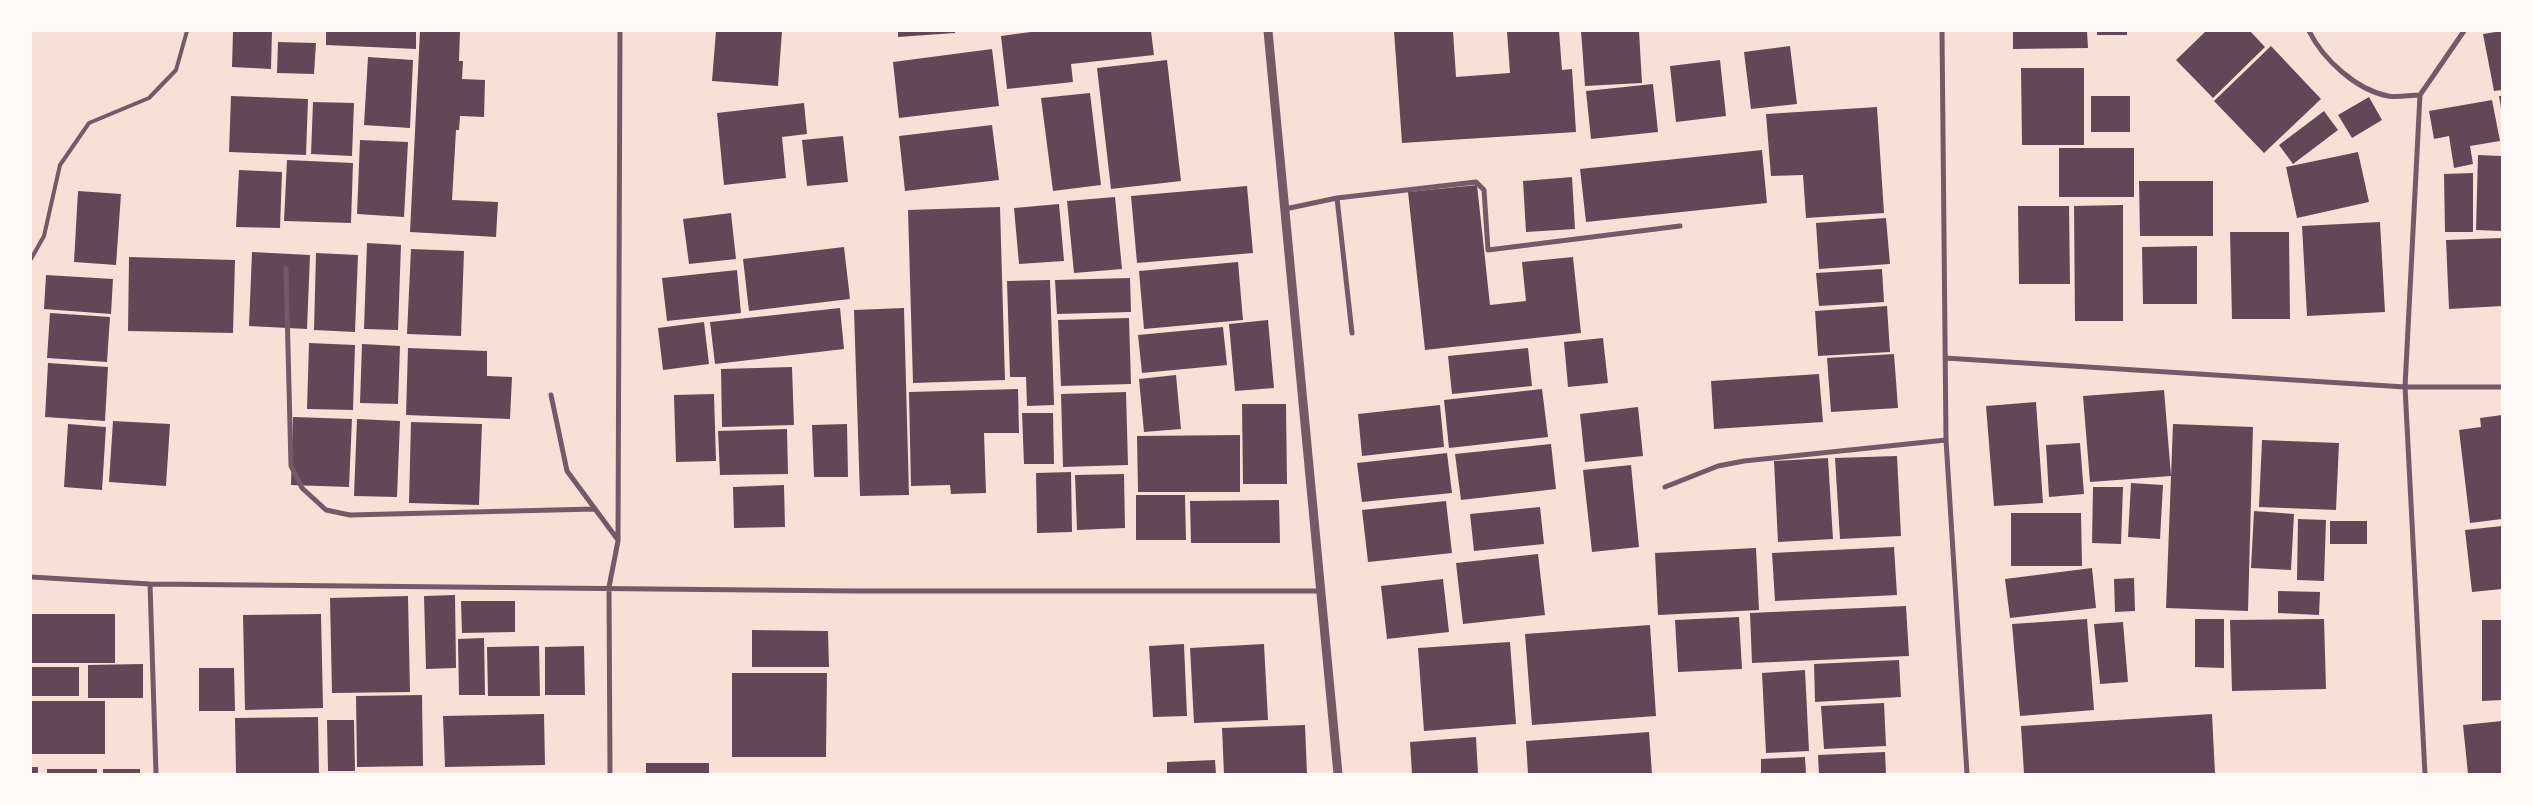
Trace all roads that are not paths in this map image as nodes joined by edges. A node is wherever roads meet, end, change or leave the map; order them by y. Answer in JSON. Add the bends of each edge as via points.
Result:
{"nodes":[{"id":1,"x":187,"y":31,"type":"edge"},
{"id":2,"x":620,"y":31,"type":"edge"},
{"id":3,"x":1268,"y":31,"type":"edge"},
{"id":4,"x":1942,"y":31,"type":"edge"},
{"id":5,"x":2309,"y":31,"type":"edge"},
{"id":6,"x":2464,"y":31,"type":"edge"},
{"id":7,"x":2420,"y":95,"type":"junction"},
{"id":8,"x":1337,"y":198,"type":"junction"},
{"id":9,"x":1284,"y":209,"type":"junction"},
{"id":10,"x":1680,"y":226,"type":"dead end"},
{"id":11,"x":31,"y":259,"type":"edge"},
{"id":12,"x":286,"y":269,"type":"dead end"},
{"id":13,"x":1352,"y":333,"type":"dead end"},
{"id":14,"x":1945,"y":358,"type":"junction"},
{"id":15,"x":2405,"y":387,"type":"junction"},
{"id":16,"x":2502,"y":387,"type":"edge"},
{"id":17,"x":551,"y":395,"type":"dead end"},
{"id":18,"x":1946,"y":440,"type":"junction"},
{"id":19,"x":1665,"y":486,"type":"dead end"},
{"id":20,"x":595,"y":509,"type":"junction"},
{"id":21,"x":618,"y":541,"type":"junction"},
{"id":22,"x":31,"y":577,"type":"edge"},
{"id":23,"x":150,"y":584,"type":"junction"},
{"id":24,"x":609,"y":587,"type":"junction"},
{"id":25,"x":1320,"y":591,"type":"junction"},
{"id":26,"x":156,"y":774,"type":"edge"},
{"id":27,"x":610,"y":774,"type":"edge"},
{"id":28,"x":1338,"y":774,"type":"edge"},
{"id":29,"x":1967,"y":774,"type":"edge"},
{"id":30,"x":2424,"y":774,"type":"edge"}],
"edges":[{"from":1,"to":11,"type":"lane","via":[[176,70],[149,98],[90,123],[60,165],[44,236]]},
{"from":2,"to":21,"type":"street"},
{"from":3,"to":9,"type":"street"},
{"from":4,"to":14,"type":"street"},
{"from":5,"to":7,"type":"street","via":[[2316,46],[2351,79],[2388,96]]},
{"from":6,"to":7,"type":"street"},
{"from":7,"to":15,"type":"street"},
{"from":8,"to":9,"type":"street"},
{"from":8,"to":10,"type":"street","via":[[1476,182],[1484,190],[1488,250]]},
{"from":8,"to":13,"type":"street"},
{"from":9,"to":25,"type":"street"},
{"from":12,"to":20,"type":"street","via":[[291,466],[302,488],[326,510],[350,515]]},
{"from":14,"to":15,"type":"street"},
{"from":14,"to":18,"type":"street"},
{"from":15,"to":16,"type":"street"},
{"from":15,"to":30,"type":"street"},
{"from":17,"to":20,"type":"street","via":[[567,471]]},
{"from":18,"to":19,"type":"street","via":[[1744,461],[1718,466]]},
{"from":18,"to":29,"type":"street"},
{"from":20,"to":21,"type":"street"},
{"from":21,"to":24,"type":"street"},
{"from":22,"to":23,"type":"street"},
{"from":23,"to":24,"type":"street"},
{"from":23,"to":26,"type":"street"},
{"from":24,"to":25,"type":"street","via":[[1020,592]]},
{"from":24,"to":27,"type":"street"},
{"from":25,"to":28,"type":"street"}]}
